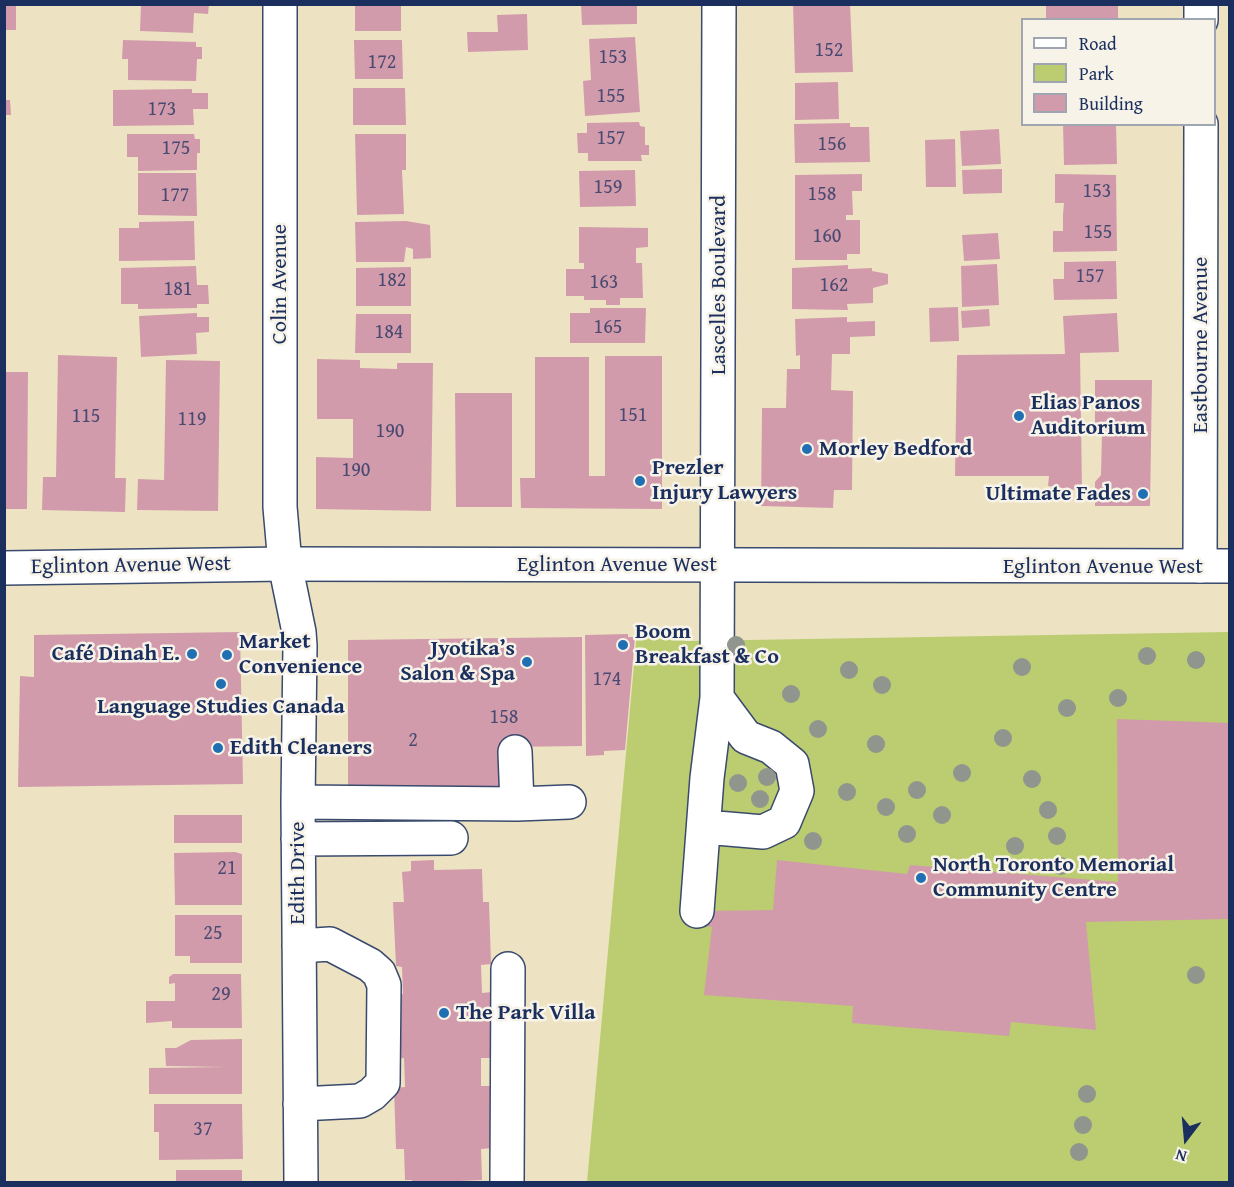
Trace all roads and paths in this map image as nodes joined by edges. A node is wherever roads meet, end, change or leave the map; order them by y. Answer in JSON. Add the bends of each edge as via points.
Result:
{"nodes":[{"id":1,"x":280,"y":4,"type":"edge"},
{"id":2,"x":718,"y":4,"type":"edge"},
{"id":3,"x":1201,"y":126,"type":"edge"},
{"id":4,"x":285,"y":564,"type":"junction"},
{"id":5,"x":718,"y":565,"type":"junction"},
{"id":6,"x":1215,"y":566,"type":"edge"},
{"id":7,"x":4,"y":568,"type":"edge"},
{"id":8,"x":717,"y":698,"type":"junction"},
{"id":9,"x":515,"y":752,"type":"dead end"},
{"id":10,"x":298,"y":802,"type":"junction"},
{"id":11,"x":569,"y":802,"type":"dead end"},
{"id":12,"x":517,"y":804,"type":"junction"},
{"id":13,"x":705,"y":827,"type":"junction"},
{"id":14,"x":451,"y":838,"type":"dead end"},
{"id":15,"x":298,"y":839,"type":"junction"},
{"id":16,"x":697,"y":911,"type":"dead end"},
{"id":17,"x":299,"y":946,"type":"junction"},
{"id":18,"x":508,"y":969,"type":"dead end"},
{"id":19,"x":300,"y":1104,"type":"junction"},
{"id":20,"x":301,"y":1182,"type":"edge"},
{"id":21,"x":507,"y":1182,"type":"edge"}],
"edges":[{"from":1,"to":4,"type":"street","name":"Colin Avenue","via":[[280,507]]},
{"from":2,"to":5,"type":"street","name":"Lascelles Boulevard"},
{"from":3,"to":6,"type":"street","name":"Eastbourne Avenue"},
{"from":4,"to":5,"type":"street","name":"Eglinton Avenue West"},
{"from":4,"to":7,"type":"street","name":"Eglinton Avenue West"},
{"from":4,"to":10,"type":"street","name":"Edith Drive","via":[[299,632]]},
{"from":5,"to":6,"type":"street","name":"Eglinton Avenue West"},
{"from":5,"to":8,"type":"street","name":"Lascelles Boulevard"},
{"from":8,"to":13,"type":"street","name":"Lascelles Boulevard"},
{"from":8,"to":13,"type":"street","via":[[746,737],[771,747],[792,764],[797,791],[784,822],[763,832]]},
{"from":9,"to":12,"type":"street"},
{"from":10,"to":12,"type":"street"},
{"from":10,"to":15,"type":"street","name":"Edith Drive"},
{"from":11,"to":12,"type":"street"},
{"from":13,"to":16,"type":"street","name":"Lascelles Boulevard"},
{"from":14,"to":15,"type":"street"},
{"from":15,"to":17,"type":"street","name":"Edith Drive"},
{"from":17,"to":19,"type":"street","name":"Edith Drive"},
{"from":17,"to":19,"type":"street","via":[[330,944],[370,965],[384,984],[383,1083],[360,1101]]},
{"from":18,"to":21,"type":"street"},
{"from":19,"to":20,"type":"street","name":"Edith Drive"}]}
